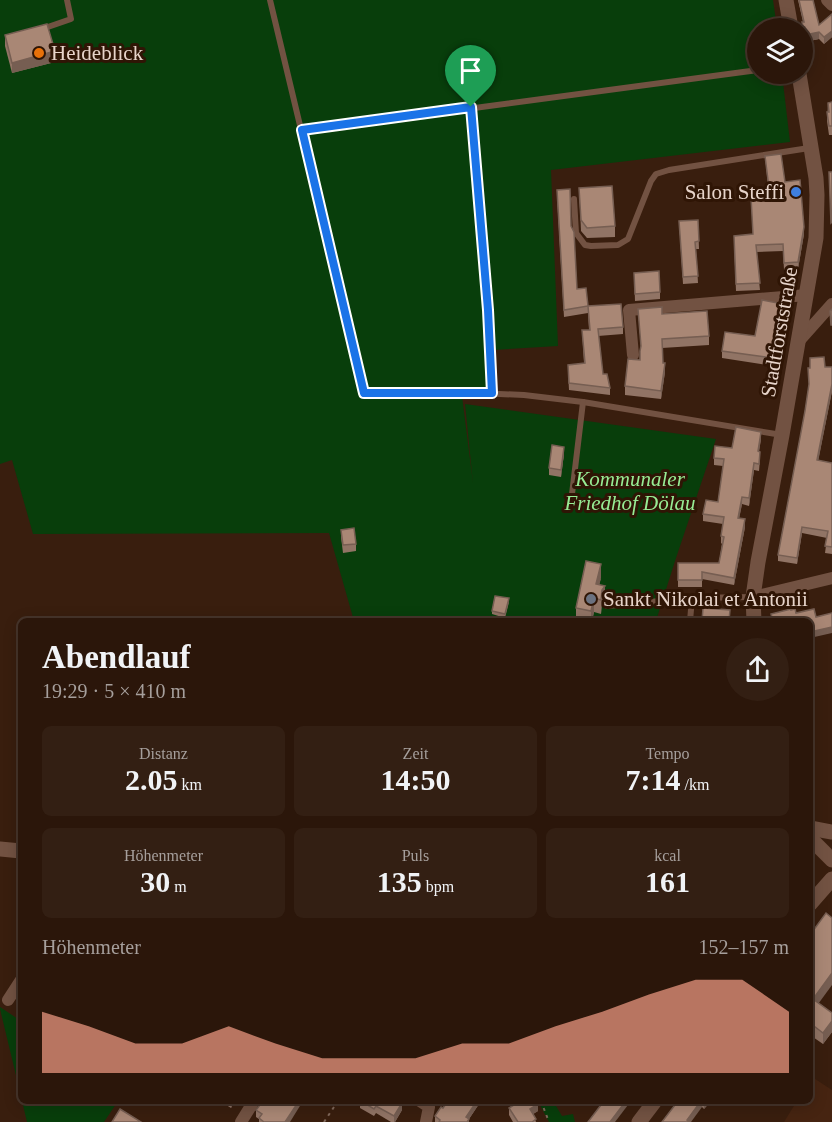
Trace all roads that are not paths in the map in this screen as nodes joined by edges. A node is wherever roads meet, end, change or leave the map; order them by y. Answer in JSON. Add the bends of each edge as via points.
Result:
{"nodes":[{"id":1,"x":67,"y":0,"type":"edge"},
{"id":2,"x":270,"y":0,"type":"edge"},
{"id":3,"x":786,"y":0,"type":"edge"},
{"id":4,"x":827,"y":0,"type":"edge"},
{"id":5,"x":832,"y":5,"type":"edge"},
{"id":6,"x":789,"y":18,"type":"edge"},
{"id":7,"x":30,"y":32,"type":"edge"},
{"id":8,"x":747,"y":71,"type":"edge"},
{"id":9,"x":801,"y":84,"type":"edge"},
{"id":10,"x":471,"y":107,"type":"junction"},
{"id":11,"x":302,"y":130,"type":"junction"},
{"id":12,"x":812,"y":148,"type":"junction"},
{"id":13,"x":574,"y":199,"type":"dead end"},
{"id":14,"x":807,"y":295,"type":"junction"},
{"id":15,"x":832,"y":304,"type":"edge"},
{"id":16,"x":799,"y":341,"type":"junction"},
{"id":17,"x":633,"y":355,"type":"dead end"},
{"id":18,"x":492,"y":393,"type":"junction"},
{"id":19,"x":583,"y":402,"type":"junction"},
{"id":20,"x":782,"y":435,"type":"junction"},
{"id":21,"x":572,"y":494,"type":"dead end"},
{"id":22,"x":832,"y":578,"type":"edge"},
{"id":23,"x":753,"y":597,"type":"junction"},
{"id":24,"x":692,"y":598,"type":"junction"},
{"id":25,"x":607,"y":606,"type":"dead end"},
{"id":26,"x":690,"y":618,"type":"edge"},
{"id":27,"x":754,"y":618,"type":"edge"},
{"id":28,"x":813,"y":829,"type":"edge"},
{"id":29,"x":832,"y":832,"type":"edge"},
{"id":30,"x":813,"y":841,"type":"edge"},
{"id":31,"x":0,"y":849,"type":"edge"},
{"id":32,"x":18,"y":851,"type":"edge"},
{"id":33,"x":832,"y":860,"type":"edge"},
{"id":34,"x":832,"y":879,"type":"edge"},
{"id":35,"x":813,"y":901,"type":"edge"},
{"id":36,"x":18,"y":985,"type":"edge"},
{"id":37,"x":8,"y":1000,"type":"dead end"},
{"id":38,"x":252,"y":1104,"type":"edge"},
{"id":39,"x":428,"y":1104,"type":"edge"},
{"id":40,"x":653,"y":1104,"type":"edge"},
{"id":41,"x":241,"y":1122,"type":"edge"},
{"id":42,"x":426,"y":1122,"type":"edge"},
{"id":43,"x":639,"y":1122,"type":"edge"}],
"edges":[{"from":1,"to":7,"type":"lane","via":[[71,19]]},
{"from":2,"to":11,"type":"lane"},
{"from":3,"to":6,"type":"main road"},
{"from":4,"to":5,"type":"street"},
{"from":8,"to":10,"type":"lane"},
{"from":9,"to":12,"type":"main road","name":"Stadtforststraße"},
{"from":10,"to":11,"type":"lane"},
{"from":10,"to":18,"type":"lane"},
{"from":11,"to":18,"type":"lane","via":[[364,393]]},
{"from":12,"to":13,"type":"lane","via":[[656,174],[628,239],[618,245],[585,245],[576,233]]},
{"from":12,"to":14,"type":"main road","name":"Stadtforststraße","via":[[816,238]]},
{"from":14,"to":16,"type":"main road","name":"Stadtforststraße"},
{"from":14,"to":17,"type":"street","via":[[629,310]]},
{"from":15,"to":16,"type":"street"},
{"from":16,"to":20,"type":"main road","name":"Stadtforststraße"},
{"from":18,"to":19,"type":"lane"},
{"from":19,"to":20,"type":"lane"},
{"from":19,"to":21,"type":"lane"},
{"from":20,"to":23,"type":"main road","name":"Stadtforststraße"},
{"from":22,"to":23,"type":"street"},
{"from":23,"to":24,"type":"lane"},
{"from":23,"to":27,"type":"main road","name":"Stadtforststraße"},
{"from":24,"to":25,"type":"lane"},
{"from":24,"to":26,"type":"lane"},
{"from":28,"to":29,"type":"main road"},
{"from":30,"to":33,"type":"main road"},
{"from":31,"to":32,"type":"main road"},
{"from":34,"to":35,"type":"main road"},
{"from":36,"to":37,"type":"street"},
{"from":38,"to":41,"type":"street"},
{"from":39,"to":42,"type":"street"},
{"from":40,"to":43,"type":"main road"}]}
